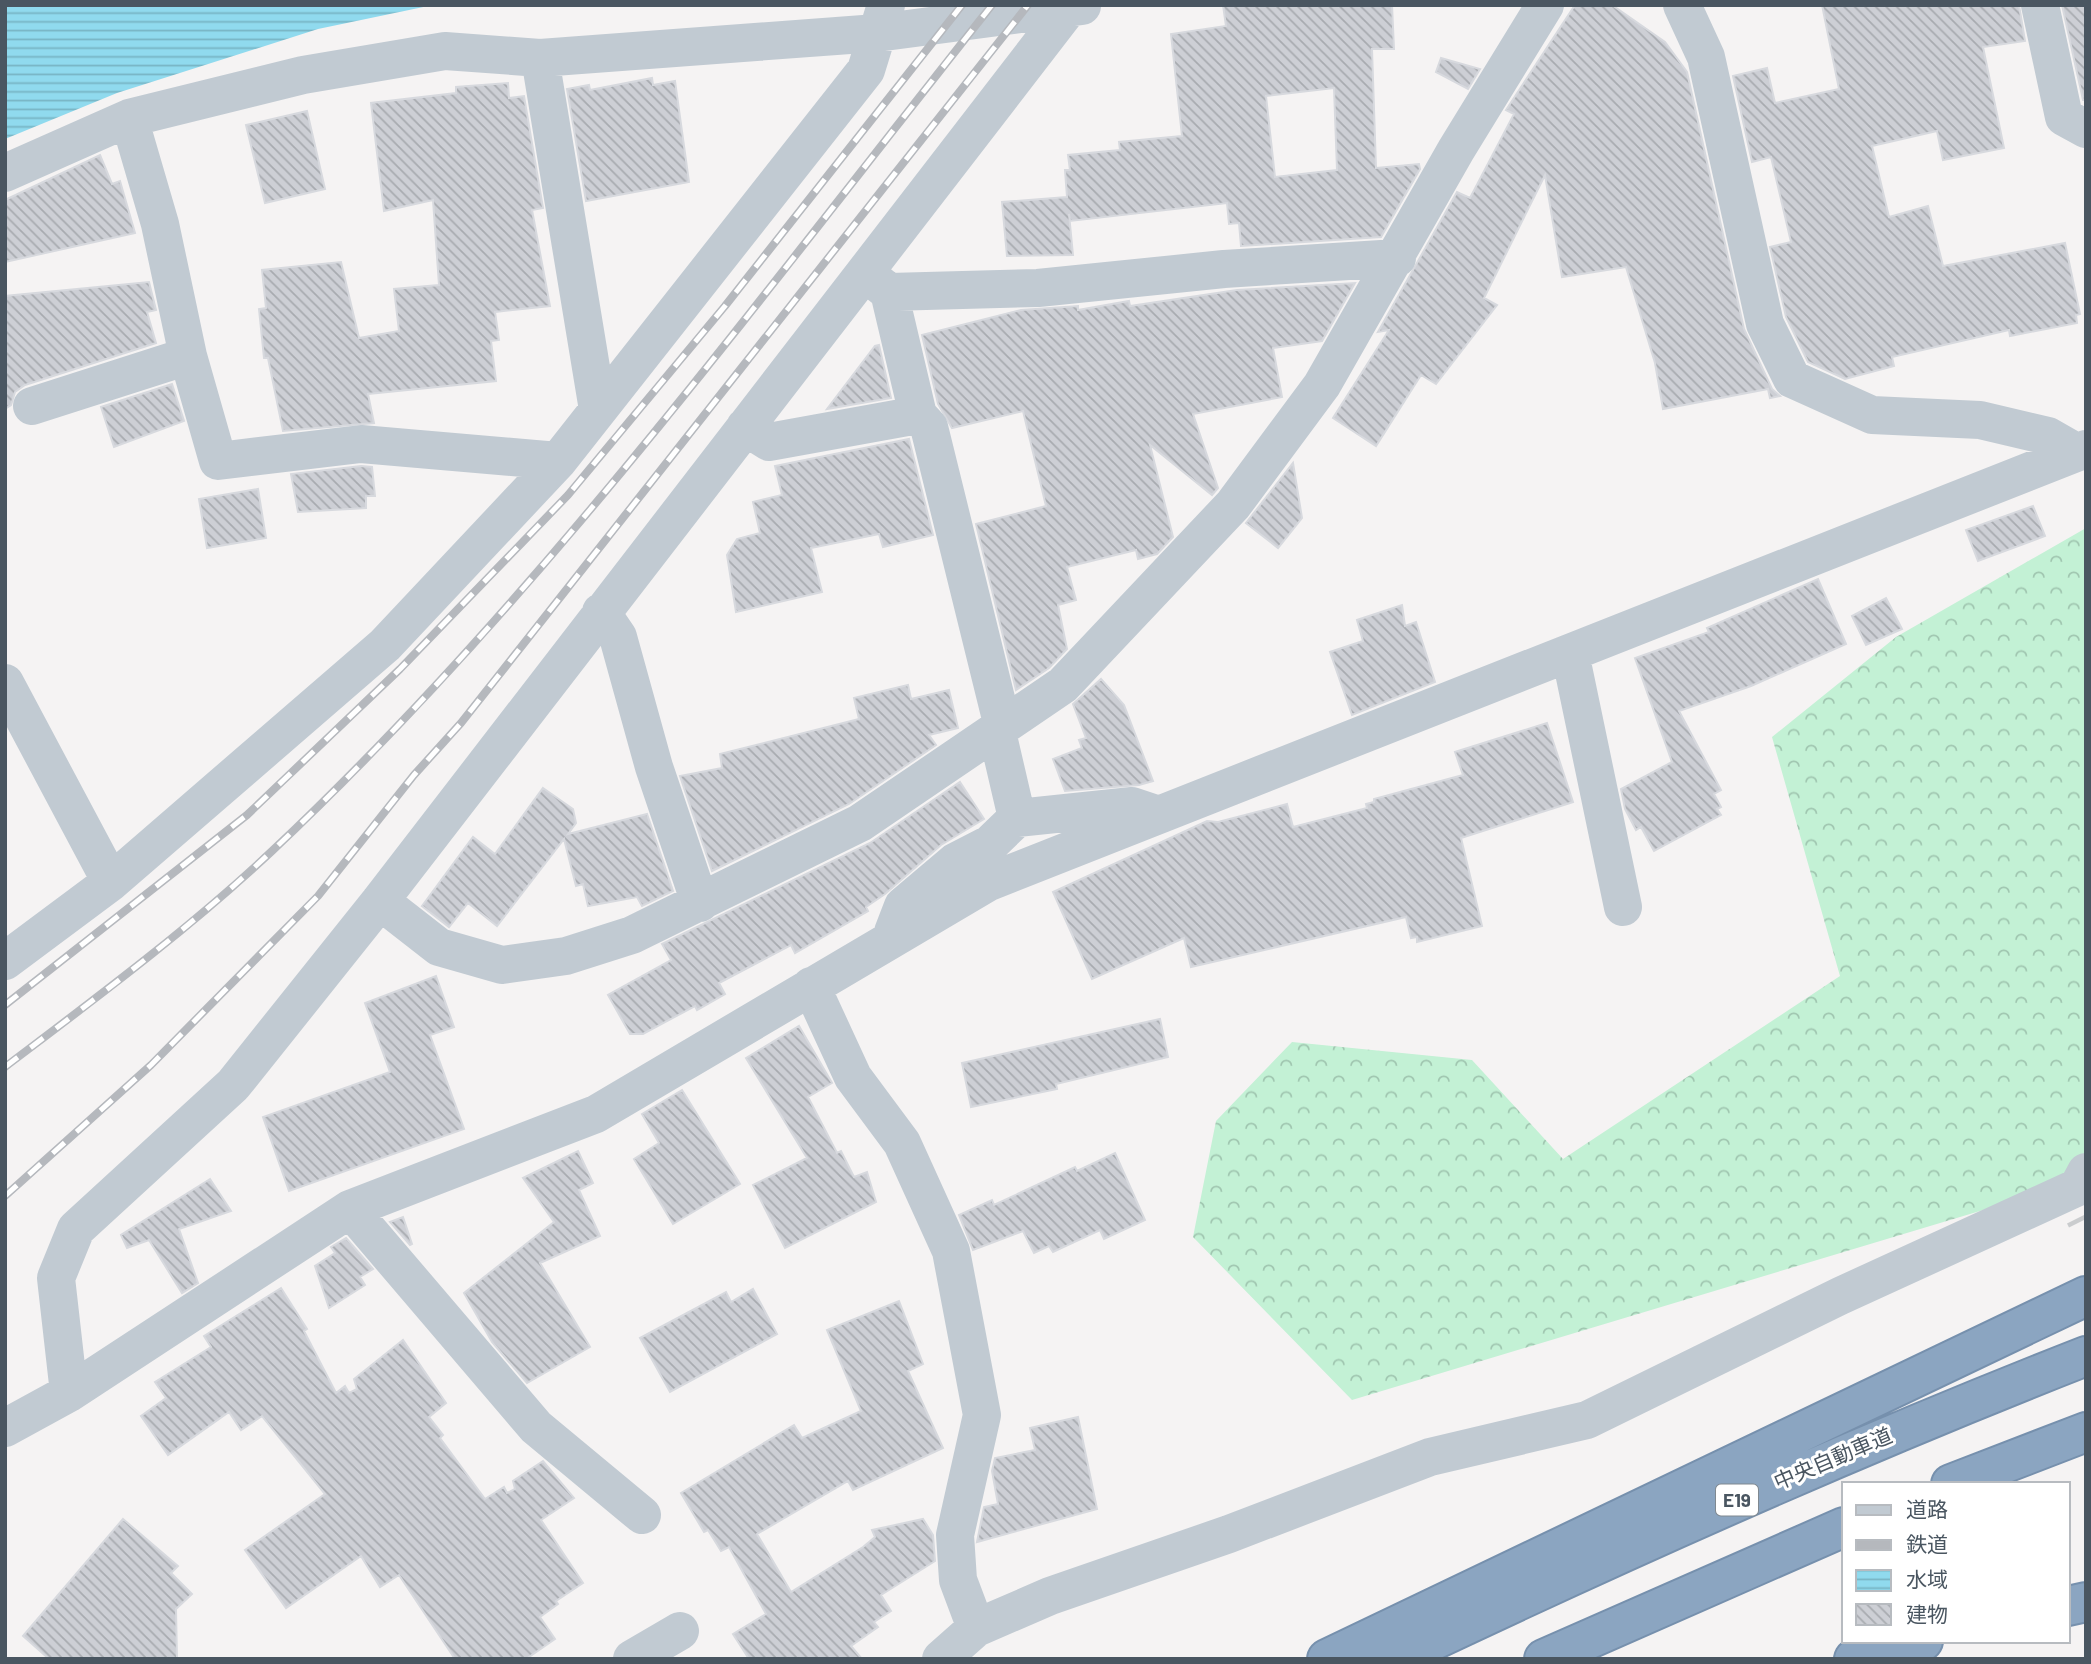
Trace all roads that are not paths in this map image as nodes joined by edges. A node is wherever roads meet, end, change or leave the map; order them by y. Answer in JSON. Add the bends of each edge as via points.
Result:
{"nodes":[{"id":1,"x":1545,"y":5,"type":"edge"},
{"id":2,"x":1682,"y":5,"type":"edge"},
{"id":3,"x":2040,"y":5,"type":"edge"},
{"id":4,"x":1076,"y":7,"type":"edge"},
{"id":5,"x":881,"y":19,"type":"edge"},
{"id":6,"x":540,"y":58,"type":"junction"},
{"id":7,"x":129,"y":118,"type":"junction"},
{"id":8,"x":2086,"y":130,"type":"edge"},
{"id":9,"x":5,"y":173,"type":"edge"},
{"id":10,"x":1397,"y":258,"type":"junction"},
{"id":11,"x":877,"y":282,"type":"junction"},
{"id":12,"x":188,"y":356,"type":"junction"},
{"id":13,"x":32,"y":406,"type":"dead end"},
{"id":14,"x":598,"y":410,"type":"junction"},
{"id":15,"x":918,"y":415,"type":"junction"},
{"id":16,"x":745,"y":427,"type":"junction"},
{"id":17,"x":2081,"y":450,"type":"edge"},
{"id":18,"x":558,"y":461,"type":"junction"},
{"id":19,"x":601,"y":612,"type":"junction"},
{"id":20,"x":1570,"y":653,"type":"junction"},
{"id":21,"x":5,"y":683,"type":"edge"},
{"id":22,"x":1000,"y":730,"type":"junction"},
{"id":23,"x":1159,"y":816,"type":"junction"},
{"id":24,"x":1017,"y":818,"type":"junction"},
{"id":25,"x":111,"y":882,"type":"junction"},
{"id":26,"x":380,"y":901,"type":"junction"},
{"id":27,"x":700,"y":903,"type":"junction"},
{"id":28,"x":1623,"y":907,"type":"dead end"},
{"id":29,"x":890,"y":940,"type":"junction"},
{"id":30,"x":5,"y":961,"type":"edge"},
{"id":31,"x":811,"y":986,"type":"junction"},
{"id":32,"x":2083,"y":1191,"type":"edge"},
{"id":33,"x":350,"y":1209,"type":"junction"},
{"id":34,"x":2086,"y":1296,"type":"edge"},
{"id":35,"x":2086,"y":1356,"type":"edge"},
{"id":36,"x":69,"y":1393,"type":"junction"},
{"id":37,"x":5,"y":1428,"type":"edge"},
{"id":38,"x":2086,"y":1432,"type":"edge"},
{"id":39,"x":1956,"y":1482,"type":"edge"},
{"id":40,"x":642,"y":1515,"type":"dead end"},
{"id":41,"x":1842,"y":1528,"type":"edge"},
{"id":42,"x":976,"y":1628,"type":"junction"},
{"id":43,"x":680,"y":1631,"type":"dead end"},
{"id":44,"x":1915,"y":1643,"type":"edge"},
{"id":45,"x":632,"y":1659,"type":"edge"},
{"id":46,"x":941,"y":1659,"type":"edge"},
{"id":47,"x":1327,"y":1659,"type":"edge"},
{"id":48,"x":1394,"y":1659,"type":"edge"},
{"id":49,"x":1544,"y":1659,"type":"edge"},
{"id":50,"x":1854,"y":1659,"type":"edge"}],
"edges":[{"from":1,"to":10,"type":"street","via":[[1456,150]]},
{"from":2,"to":17,"type":"street","via":[[1706,58],[1765,324],[1792,379],[1872,415],[1980,420],[2048,436]]},
{"from":3,"to":8,"type":"street","via":[[2064,117]]},
{"from":4,"to":5,"type":"street"},
{"from":4,"to":11,"type":"street"},
{"from":5,"to":6,"type":"street"},
{"from":5,"to":14,"type":"street","via":[[866,70]]},
{"from":6,"to":7,"type":"street","via":[[445,51],[303,75]]},
{"from":6,"to":14,"type":"street"},
{"from":7,"to":9,"type":"street"},
{"from":7,"to":12,"type":"street","via":[[160,224]]},
{"from":10,"to":11,"type":"street","via":[[1038,288]]},
{"from":10,"to":22,"type":"street","via":[[1322,385],[1233,505],[1063,685]]},
{"from":11,"to":15,"type":"street"},
{"from":11,"to":16,"type":"street"},
{"from":12,"to":13,"type":"street"},
{"from":12,"to":18,"type":"street","via":[[218,461],[361,444]]},
{"from":14,"to":18,"type":"street"},
{"from":15,"to":16,"type":"street","via":[[769,442]]},
{"from":15,"to":22,"type":"street","via":[[929,427]]},
{"from":16,"to":19,"type":"street"},
{"from":17,"to":20,"type":"street"},
{"from":18,"to":25,"type":"street","via":[[385,645]]},
{"from":19,"to":26,"type":"street"},
{"from":19,"to":27,"type":"street","via":[[618,636],[654,767]]},
{"from":20,"to":23,"type":"street"},
{"from":20,"to":28,"type":"street"},
{"from":21,"to":25,"type":"street"},
{"from":22,"to":24,"type":"street"},
{"from":22,"to":27,"type":"street","via":[[860,823]]},
{"from":23,"to":24,"type":"street","via":[[1132,806]]},
{"from":23,"to":29,"type":"street","via":[[989,883]]},
{"from":24,"to":29,"type":"street","via":[[990,844],[954,862],[903,906]]},
{"from":25,"to":30,"type":"street"},
{"from":26,"to":27,"type":"street","via":[[439,947],[502,965],[566,956],[632,935]]},
{"from":26,"to":36,"type":"street","via":[[233,1085],[76,1229],[57,1278]]},
{"from":29,"to":31,"type":"street"},
{"from":31,"to":33,"type":"street","via":[[596,1114]]},
{"from":31,"to":42,"type":"street","via":[[853,1077],[902,1143],[951,1251],[982,1415],[955,1535],[958,1580]]},
{"from":32,"to":42,"type":"street","via":[[1840,1296],[1587,1420],[1430,1457],[1050,1596]]},
{"from":33,"to":36,"type":"street"},
{"from":33,"to":40,"type":"street","via":[[536,1427]]},
{"from":34,"to":47,"type":"highway"},
{"from":35,"to":48,"type":"highway","name":"中央自動車道","number":"E19","via":[[1747,1496]]},
{"from":36,"to":37,"type":"street"},
{"from":38,"to":39,"type":"highway"},
{"from":41,"to":49,"type":"highway"},
{"from":42,"to":46,"type":"street"},
{"from":43,"to":45,"type":"street"},
{"from":44,"to":50,"type":"highway"}]}
